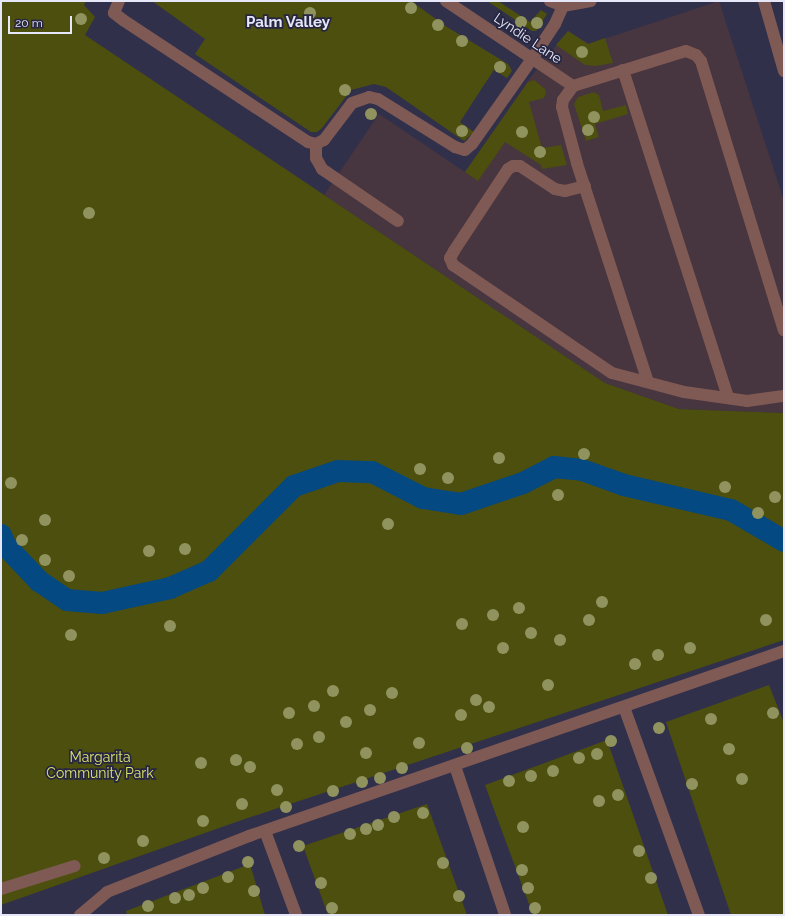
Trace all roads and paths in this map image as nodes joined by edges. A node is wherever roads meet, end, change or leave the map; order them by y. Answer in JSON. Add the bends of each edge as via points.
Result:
{"nodes":[{"id":1,"x":119,"y":1,"type":"edge"},
{"id":2,"x":446,"y":1,"type":"edge"},
{"id":3,"x":550,"y":1,"type":"edge"},
{"id":4,"x":591,"y":1,"type":"edge"},
{"id":5,"x":764,"y":1,"type":"edge"},
{"id":6,"x":563,"y":6,"type":"junction"},
{"id":7,"x":532,"y":59,"type":"junction"},
{"id":8,"x":623,"y":70,"type":"junction"},
{"id":9,"x":784,"y":71,"type":"edge"},
{"id":10,"x":573,"y":86,"type":"junction"},
{"id":11,"x":316,"y":144,"type":"junction"},
{"id":12,"x":586,"y":186,"type":"junction"},
{"id":13,"x":398,"y":221,"type":"dead end"},
{"id":14,"x":784,"y":330,"type":"edge"},
{"id":15,"x":648,"y":382,"type":"junction"},
{"id":16,"x":784,"y":396,"type":"edge"},
{"id":17,"x":728,"y":398,"type":"junction"},
{"id":18,"x":784,"y":651,"type":"edge"},
{"id":19,"x":624,"y":707,"type":"junction"},
{"id":20,"x":455,"y":766,"type":"junction"},
{"id":21,"x":265,"y":830,"type":"junction"},
{"id":22,"x":75,"y":866,"type":"dead end"},
{"id":23,"x":1,"y":889,"type":"edge"},
{"id":24,"x":81,"y":915,"type":"edge"},
{"id":25,"x":296,"y":915,"type":"edge"},
{"id":26,"x":505,"y":915,"type":"edge"},
{"id":27,"x":699,"y":915,"type":"edge"}],
"edges":[{"from":1,"to":11,"type":"lane","via":[[114,13],[123,20],[308,142]]},
{"from":2,"to":7,"type":"lane","name":"Lyndie Lane"},
{"from":3,"to":6,"type":"lane"},
{"from":4,"to":6,"type":"lane"},
{"from":5,"to":9,"type":"lane"},
{"from":6,"to":7,"type":"lane","via":[[556,24]]},
{"from":7,"to":10,"type":"lane","name":"Lyndie Lane"},
{"from":7,"to":11,"type":"lane","via":[[472,144],[465,150],[455,147],[378,99],[369,96],[352,103],[324,140]]},
{"from":8,"to":10,"type":"lane"},
{"from":8,"to":14,"type":"lane","via":[[686,51],[692,52],[701,61]]},
{"from":8,"to":17,"type":"lane"},
{"from":10,"to":12,"type":"lane","via":[[563,100],[562,107]]},
{"from":11,"to":13,"type":"lane","via":[[316,158],[322,169]]},
{"from":12,"to":15,"type":"lane"},
{"from":12,"to":15,"type":"lane","via":[[560,190],[520,166],[513,166],[508,169],[450,258],[453,265],[612,373]]},
{"from":15,"to":17,"type":"lane","via":[[684,392]]},
{"from":16,"to":17,"type":"lane","via":[[747,401]]},
{"from":18,"to":19,"type":"lane"},
{"from":19,"to":20,"type":"lane"},
{"from":19,"to":27,"type":"lane"},
{"from":20,"to":21,"type":"lane"},
{"from":20,"to":26,"type":"lane"},
{"from":21,"to":24,"type":"lane","via":[[106,892]]},
{"from":21,"to":25,"type":"lane"},
{"from":22,"to":23,"type":"lane"}]}
